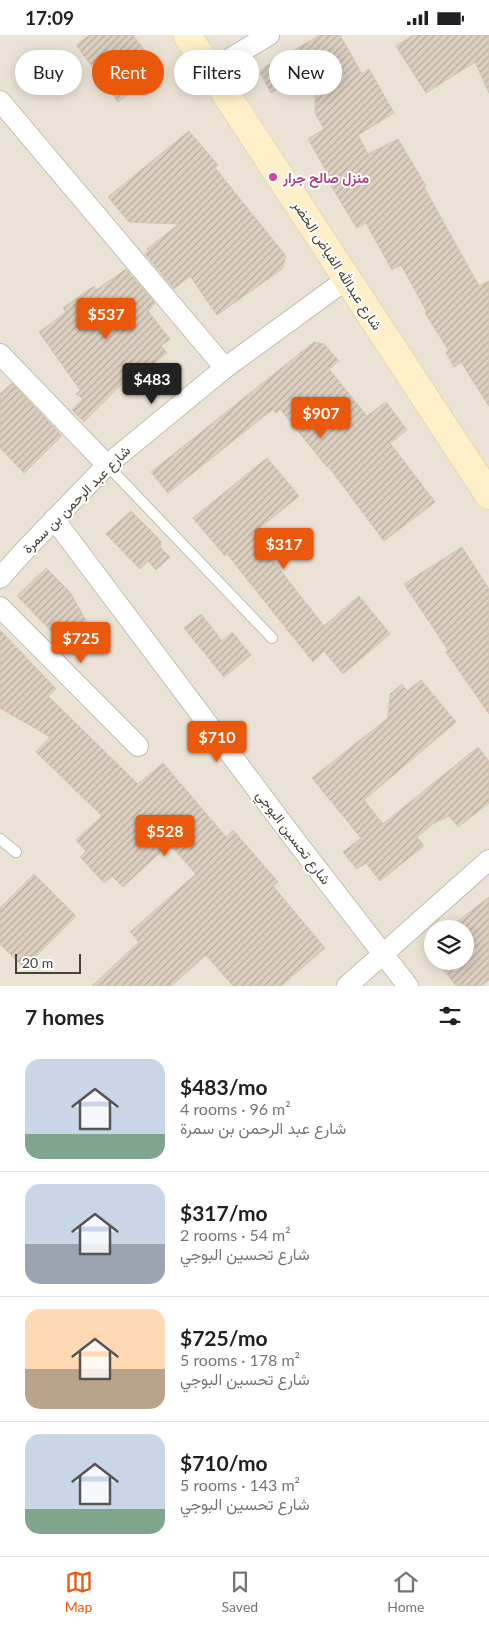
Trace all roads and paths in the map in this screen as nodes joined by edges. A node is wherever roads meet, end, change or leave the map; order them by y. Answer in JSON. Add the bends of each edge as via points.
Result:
{"nodes":[{"id":1,"x":187,"y":35,"type":"edge"},
{"id":2,"x":269,"y":35,"type":"edge"},
{"id":3,"x":197,"y":50,"type":"edge"},
{"id":4,"x":244,"y":50,"type":"edge"},
{"id":5,"x":227,"y":95,"type":"edge"},
{"id":6,"x":0,"y":101,"type":"edge"},
{"id":7,"x":347,"y":279,"type":"junction"},
{"id":8,"x":0,"y":354,"type":"edge"},
{"id":9,"x":225,"y":368,"type":"junction"},
{"id":10,"x":107,"y":465,"type":"junction"},
{"id":11,"x":489,"y":495,"type":"edge"},
{"id":12,"x":54,"y":519,"type":"junction"},
{"id":13,"x":0,"y":578,"type":"edge"},
{"id":14,"x":0,"y":607,"type":"edge"},
{"id":15,"x":272,"y":638,"type":"dead end"},
{"id":16,"x":138,"y":746,"type":"dead end"},
{"id":17,"x":0,"y":839,"type":"edge"},
{"id":18,"x":16,"y":852,"type":"dead end"},
{"id":19,"x":489,"y":860,"type":"edge"},
{"id":20,"x":384,"y":955,"type":"junction"},
{"id":21,"x":347,"y":986,"type":"edge"},
{"id":22,"x":408,"y":986,"type":"edge"}],
"edges":[{"from":1,"to":3,"type":"street","name":"شارع عبدالله الفياض الخضر"},
{"from":2,"to":4,"type":"street"},
{"from":5,"to":7,"type":"street","name":"شارع عبدالله الفياض الخضر"},
{"from":6,"to":9,"type":"street"},
{"from":7,"to":9,"type":"street","name":"شارع عبد الرحمن بن سمرة"},
{"from":7,"to":11,"type":"street","name":"شارع عبدالله الفياض الخضر"},
{"from":8,"to":10,"type":"street"},
{"from":9,"to":10,"type":"street","name":"شارع عبد الرحمن بن سمرة"},
{"from":10,"to":12,"type":"street","name":"شارع عبد الرحمن بن سمرة"},
{"from":10,"to":15,"type":"lane"},
{"from":12,"to":13,"type":"street","name":"شارع عبد الرحمن بن سمرة"},
{"from":12,"to":20,"type":"street","name":"شارع تحسين البوجي"},
{"from":14,"to":16,"type":"street"},
{"from":17,"to":18,"type":"lane"},
{"from":19,"to":20,"type":"street"},
{"from":20,"to":21,"type":"street"},
{"from":20,"to":22,"type":"street","name":"شارع تحسين البوجي"}]}
